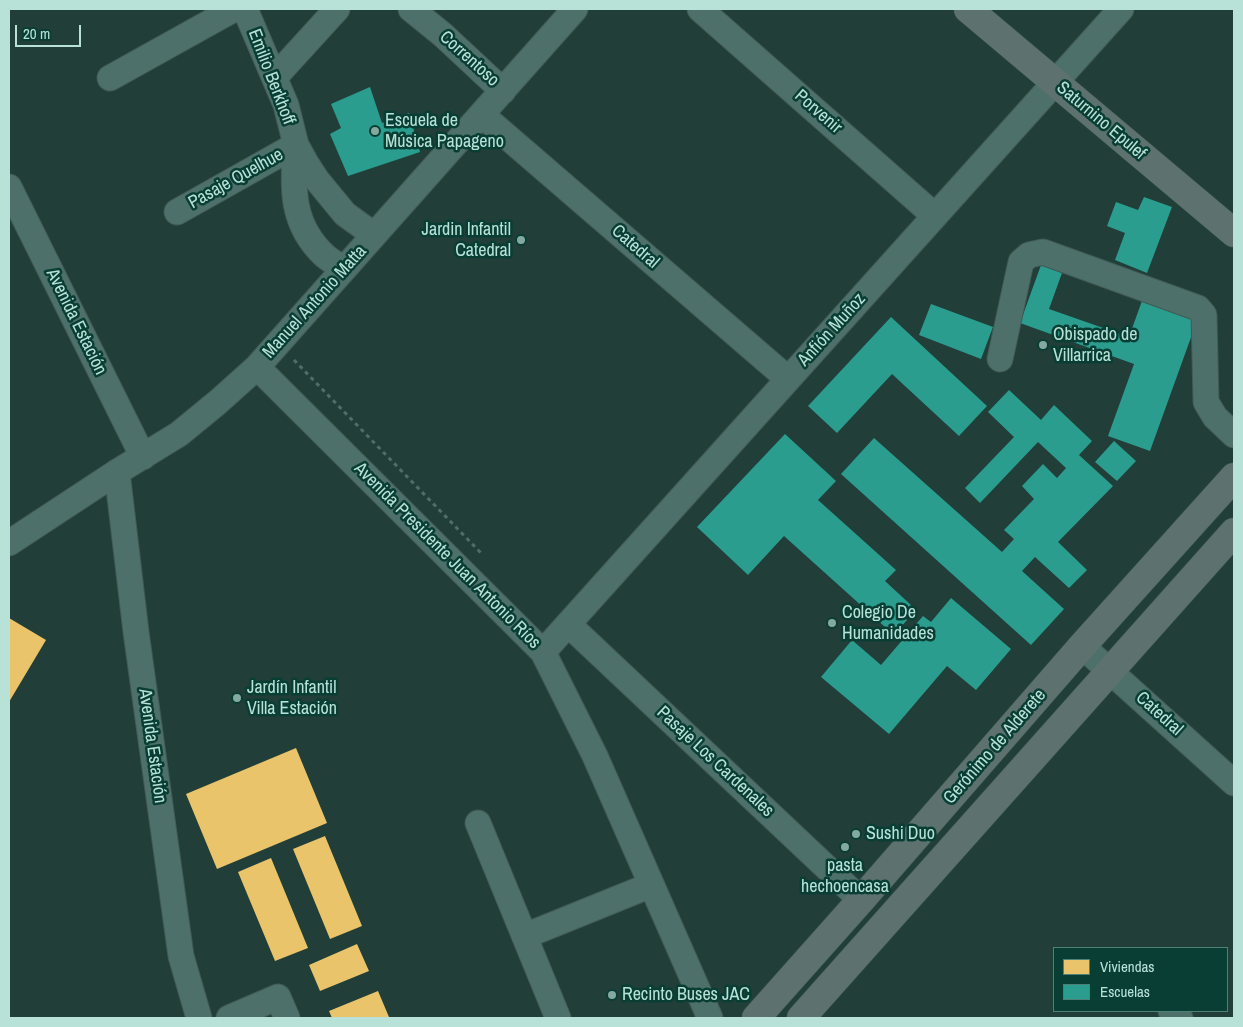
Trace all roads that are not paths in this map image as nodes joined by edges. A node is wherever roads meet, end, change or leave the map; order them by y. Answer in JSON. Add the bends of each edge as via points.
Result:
{"nodes":[{"id":1,"x":234,"y":9,"type":"edge"},
{"id":2,"x":244,"y":9,"type":"edge"},
{"id":3,"x":337,"y":9,"type":"edge"},
{"id":4,"x":411,"y":9,"type":"edge"},
{"id":5,"x":575,"y":9,"type":"edge"},
{"id":6,"x":700,"y":9,"type":"edge"},
{"id":7,"x":968,"y":9,"type":"edge"},
{"id":8,"x":1121,"y":9,"type":"edge"},
{"id":9,"x":275,"y":77,"type":"junction"},
{"id":10,"x":110,"y":78,"type":"dead end"},
{"id":11,"x":1055,"y":83,"type":"junction"},
{"id":12,"x":503,"y":91,"type":"junction"},
{"id":13,"x":482,"y":115,"type":"junction"},
{"id":14,"x":296,"y":145,"type":"junction"},
{"id":15,"x":9,"y":187,"type":"edge"},
{"id":16,"x":177,"y":212,"type":"dead end"},
{"id":17,"x":935,"y":216,"type":"junction"},
{"id":18,"x":1234,"y":233,"type":"edge"},
{"id":19,"x":374,"y":235,"type":"junction"},
{"id":20,"x":344,"y":269,"type":"junction"},
{"id":21,"x":1000,"y":359,"type":"dead end"},
{"id":22,"x":257,"y":367,"type":"junction"},
{"id":23,"x":788,"y":379,"type":"junction"},
{"id":24,"x":1234,"y":435,"type":"edge"},
{"id":25,"x":143,"y":457,"type":"junction"},
{"id":26,"x":117,"y":472,"type":"junction"},
{"id":27,"x":1234,"y":477,"type":"edge"},
{"id":28,"x":1234,"y":532,"type":"edge"},
{"id":29,"x":9,"y":543,"type":"edge"},
{"id":30,"x":568,"y":624,"type":"junction"},
{"id":31,"x":1082,"y":646,"type":"junction"},
{"id":32,"x":543,"y":652,"type":"junction"},
{"id":33,"x":1111,"y":671,"type":"junction"},
{"id":34,"x":1234,"y":783,"type":"edge"},
{"id":35,"x":478,"y":823,"type":"dead end"},
{"id":36,"x":652,"y":885,"type":"junction"},
{"id":37,"x":861,"y":900,"type":"junction"},
{"id":38,"x":525,"y":936,"type":"junction"},
{"id":39,"x":199,"y":1018,"type":"edge"},
{"id":40,"x":229,"y":1018,"type":"edge"},
{"id":41,"x":287,"y":1018,"type":"edge"},
{"id":42,"x":558,"y":1018,"type":"edge"},
{"id":43,"x":710,"y":1018,"type":"edge"},
{"id":44,"x":756,"y":1018,"type":"edge"},
{"id":45,"x":801,"y":1018,"type":"edge"}],
"edges":[{"from":1,"to":10,"type":"street"},
{"from":2,"to":9,"type":"street","name":"Emilio Berkhoff"},
{"from":3,"to":9,"type":"street"},
{"from":4,"to":12,"type":"street","name":"Correntoso"},
{"from":5,"to":12,"type":"street","name":"Manuel Antonio Matta"},
{"from":6,"to":17,"type":"street","name":"Porvenir"},
{"from":7,"to":11,"type":"main road","name":"Saturnino Epulef"},
{"from":8,"to":11,"type":"street","name":"Anfión Muñoz"},
{"from":9,"to":14,"type":"street","name":"Emilio Berkhoff"},
{"from":11,"to":17,"type":"street","name":"Anfión Muñoz"},
{"from":11,"to":18,"type":"main road","name":"Saturnino Epulef"},
{"from":12,"to":13,"type":"street","name":"Manuel Antonio Matta"},
{"from":13,"to":19,"type":"street","name":"Manuel Antonio Matta"},
{"from":13,"to":23,"type":"street","name":"Catedral"},
{"from":14,"to":16,"type":"street","name":"Pasaje Quelhue"},
{"from":14,"to":19,"type":"street","name":"Emilio Berkhoff","via":[[329,196],[345,214]]},
{"from":14,"to":20,"type":"street","name":"Emilio Berkhoff","via":[[292,178],[297,211],[313,243]]},
{"from":15,"to":25,"type":"street","name":"Avenida Estación"},
{"from":17,"to":23,"type":"street","name":"Anfión Muñoz"},
{"from":19,"to":20,"type":"street","name":"Manuel Antonio Matta"},
{"from":20,"to":22,"type":"street","name":"Manuel Antonio Matta"},
{"from":21,"to":24,"type":"street","via":[[1021,262],[1029,255],[1043,252],[1198,308],[1204,316],[1206,402],[1215,417]]},
{"from":22,"to":25,"type":"street","name":"Manuel Antonio Matta","via":[[179,434]]},
{"from":22,"to":32,"type":"street","name":"Avenida Presidente Juan Antonio Ríos"},
{"from":23,"to":30,"type":"street","name":"Anfión Muñoz"},
{"from":25,"to":26,"type":"street","name":"Manuel Antonio Matta"},
{"from":26,"to":29,"type":"street","name":"Manuel Antonio Matta"},
{"from":26,"to":39,"type":"street","name":"Avenida Estación","via":[[181,956]]},
{"from":27,"to":31,"type":"main road","name":"Gerónimo de Alderete"},
{"from":28,"to":33,"type":"main road","name":"Gerónimo de Alderete"},
{"from":30,"to":32,"type":"street","name":"Anfión Muñoz"},
{"from":30,"to":37,"type":"street","name":"Pasaje Los Cardenales"},
{"from":31,"to":33,"type":"street","name":"Catedral"},
{"from":31,"to":37,"type":"main road","name":"Gerónimo de Alderete"},
{"from":32,"to":36,"type":"street","name":"Avenida Presidente Juan Antonio Ríos","via":[[595,756]]},
{"from":33,"to":34,"type":"street","name":"Catedral"},
{"from":33,"to":45,"type":"main road","name":"Gerónimo de Alderete"},
{"from":35,"to":38,"type":"street"},
{"from":36,"to":38,"type":"street"},
{"from":36,"to":43,"type":"street","name":"Avenida Presidente Juan Antonio Ríos"},
{"from":37,"to":44,"type":"main road","name":"Gerónimo de Alderete"},
{"from":38,"to":42,"type":"street"},
{"from":40,"to":41,"type":"street","via":[[278,997]]}]}
